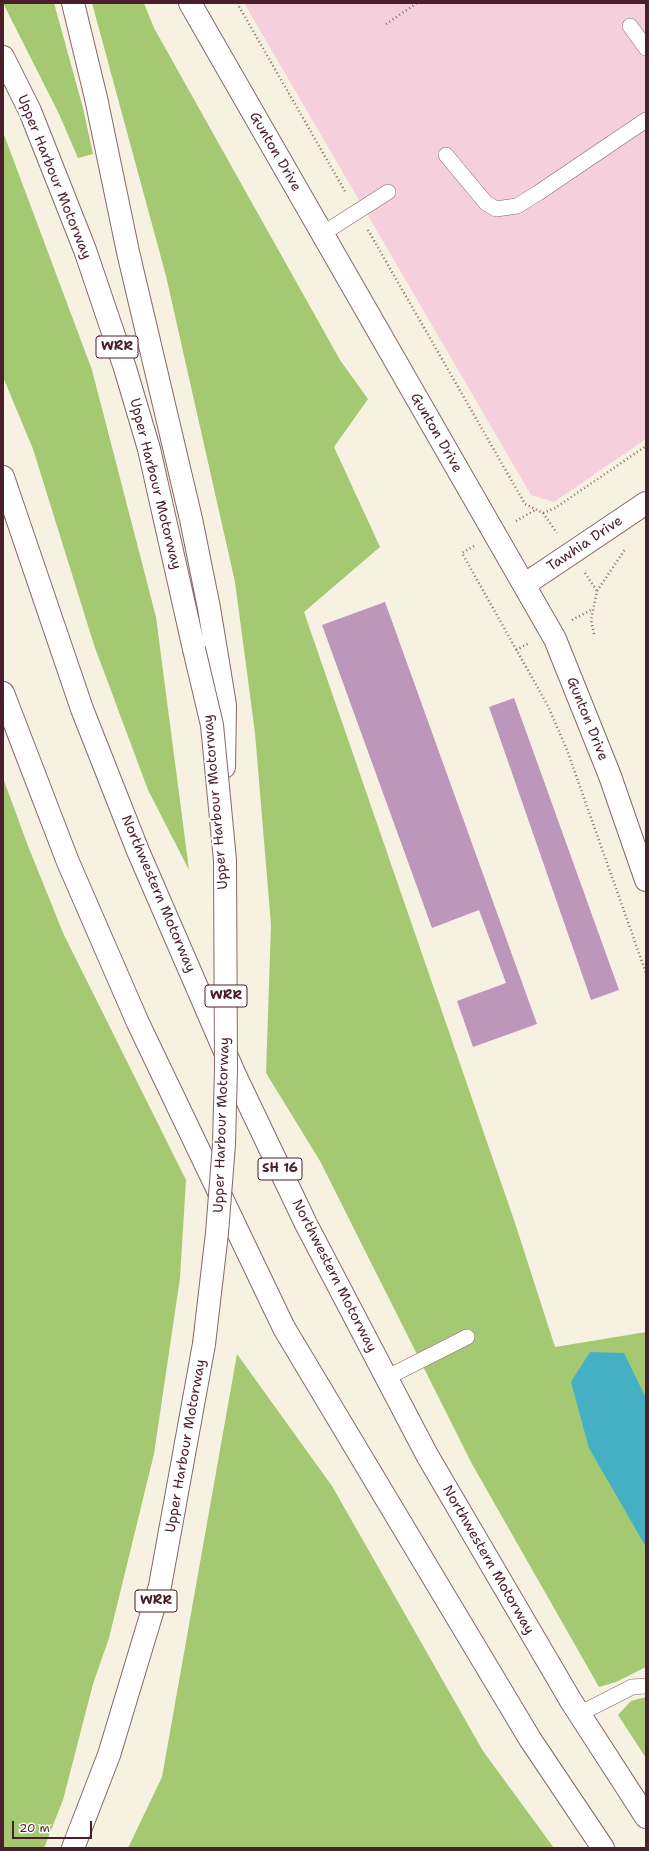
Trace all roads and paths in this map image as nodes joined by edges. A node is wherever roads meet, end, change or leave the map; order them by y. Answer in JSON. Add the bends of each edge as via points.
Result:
{"nodes":[{"id":1,"x":72,"y":3,"type":"edge"},
{"id":2,"x":190,"y":3,"type":"edge"},
{"id":3,"x":237,"y":3,"type":"edge"},
{"id":4,"x":416,"y":3,"type":"edge"},
{"id":5,"x":386,"y":24,"type":"dead end"},
{"id":6,"x":630,"y":26,"type":"dead end"},
{"id":7,"x":646,"y":48,"type":"edge"},
{"id":8,"x":3,"y":57,"type":"edge"},
{"id":9,"x":646,"y":120,"type":"edge"},
{"id":10,"x":446,"y":154,"type":"dead end"},
{"id":11,"x":388,"y":192,"type":"dead end"},
{"id":12,"x":358,"y":213,"type":"junction"},
{"id":13,"x":322,"y":234,"type":"junction"},
{"id":14,"x":646,"y":446,"type":"edge"},
{"id":15,"x":3,"y":477,"type":"edge"},
{"id":16,"x":646,"y":503,"type":"edge"},
{"id":17,"x":534,"y":510,"type":"junction"},
{"id":18,"x":543,"y":513,"type":"junction"},
{"id":19,"x":520,"y":518,"type":"dead end"},
{"id":20,"x":549,"y":523,"type":"dead end"},
{"id":21,"x":473,"y":547,"type":"dead end"},
{"id":22,"x":589,"y":579,"type":"dead end"},
{"id":23,"x":524,"y":584,"type":"junction"},
{"id":24,"x":593,"y":609,"type":"junction"},
{"id":25,"x":578,"y":616,"type":"dead end"},
{"id":26,"x":594,"y":634,"type":"dead end"},
{"id":27,"x":527,"y":644,"type":"dead end"},
{"id":28,"x":516,"y":650,"type":"junction"},
{"id":29,"x":3,"y":693,"type":"edge"},
{"id":30,"x":222,"y":830,"type":"junction"},
{"id":31,"x":646,"y":880,"type":"edge"},
{"id":32,"x":646,"y":973,"type":"edge"},
{"id":33,"x":467,"y":1337,"type":"dead end"},
{"id":34,"x":386,"y":1378,"type":"junction"},
{"id":35,"x":646,"y":1686,"type":"edge"},
{"id":36,"x":579,"y":1714,"type":"junction"},
{"id":37,"x":646,"y":1817,"type":"edge"},
{"id":38,"x":73,"y":1848,"type":"edge"},
{"id":39,"x":603,"y":1848,"type":"edge"}],
"edges":[{"from":1,"to":30,"type":"main road","bridge":true,"via":[[96,98],[128,252],[210,608],[225,705]]},
{"from":2,"to":13,"type":"main road","name":"Gunton Drive"},
{"from":3,"to":12,"type":"path"},
{"from":4,"to":5,"type":"path"},
{"from":6,"to":7,"type":"lane"},
{"from":8,"to":30,"type":"main road","name":"Upper Harbour Motorway","number":"WRR","bridge":true,"via":[[30,110],[85,250],[149,449],[212,725]]},
{"from":9,"to":10,"type":"lane","via":[[517,206],[496,209],[486,203]]},
{"from":11,"to":12,"type":"lane"},
{"from":12,"to":13,"type":"lane"},
{"from":12,"to":17,"type":"path","via":[[525,504]]},
{"from":13,"to":23,"type":"main road","name":"Gunton Drive"},
{"from":14,"to":18,"type":"path","via":[[555,508]]},
{"from":15,"to":34,"type":"main road","name":"Northwestern Motorway","number":"SH 16","via":[[82,708],[138,851],[238,1082],[306,1224]]},
{"from":16,"to":23,"type":"main road","name":"Tawhia Drive"},
{"from":17,"to":18,"type":"path"},
{"from":17,"to":19,"type":"path"},
{"from":18,"to":20,"type":"path"},
{"from":21,"to":28,"type":"path","via":[[462,553]]},
{"from":22,"to":24,"type":"path","via":[[598,591]]},
{"from":23,"to":31,"type":"main road","name":"Gunton Drive","via":[[560,650],[610,776]]},
{"from":24,"to":25,"type":"path"},
{"from":24,"to":26,"type":"path","via":[[591,620]]},
{"from":27,"to":28,"type":"path"},
{"from":28,"to":32,"type":"path","via":[[548,706],[567,750]]},
{"from":29,"to":39,"type":"main road","via":[[68,862],[138,1023],[284,1328],[530,1739]]},
{"from":30,"to":38,"type":"main road","name":"Upper Harbour Motorway","number":"WRR","bridge":true,"via":[[225,860],[226,1003],[224,1137],[217,1233],[204,1344],[160,1586],[109,1755]]},
{"from":33,"to":34,"type":"lane"},
{"from":34,"to":36,"type":"main road","name":"Northwestern Motorway","number":"SH 16","via":[[427,1455]]},
{"from":35,"to":36,"type":"lane","via":[[632,1687]]},
{"from":36,"to":37,"type":"main road","name":"Northwestern Motorway","number":"SH 16"}]}
